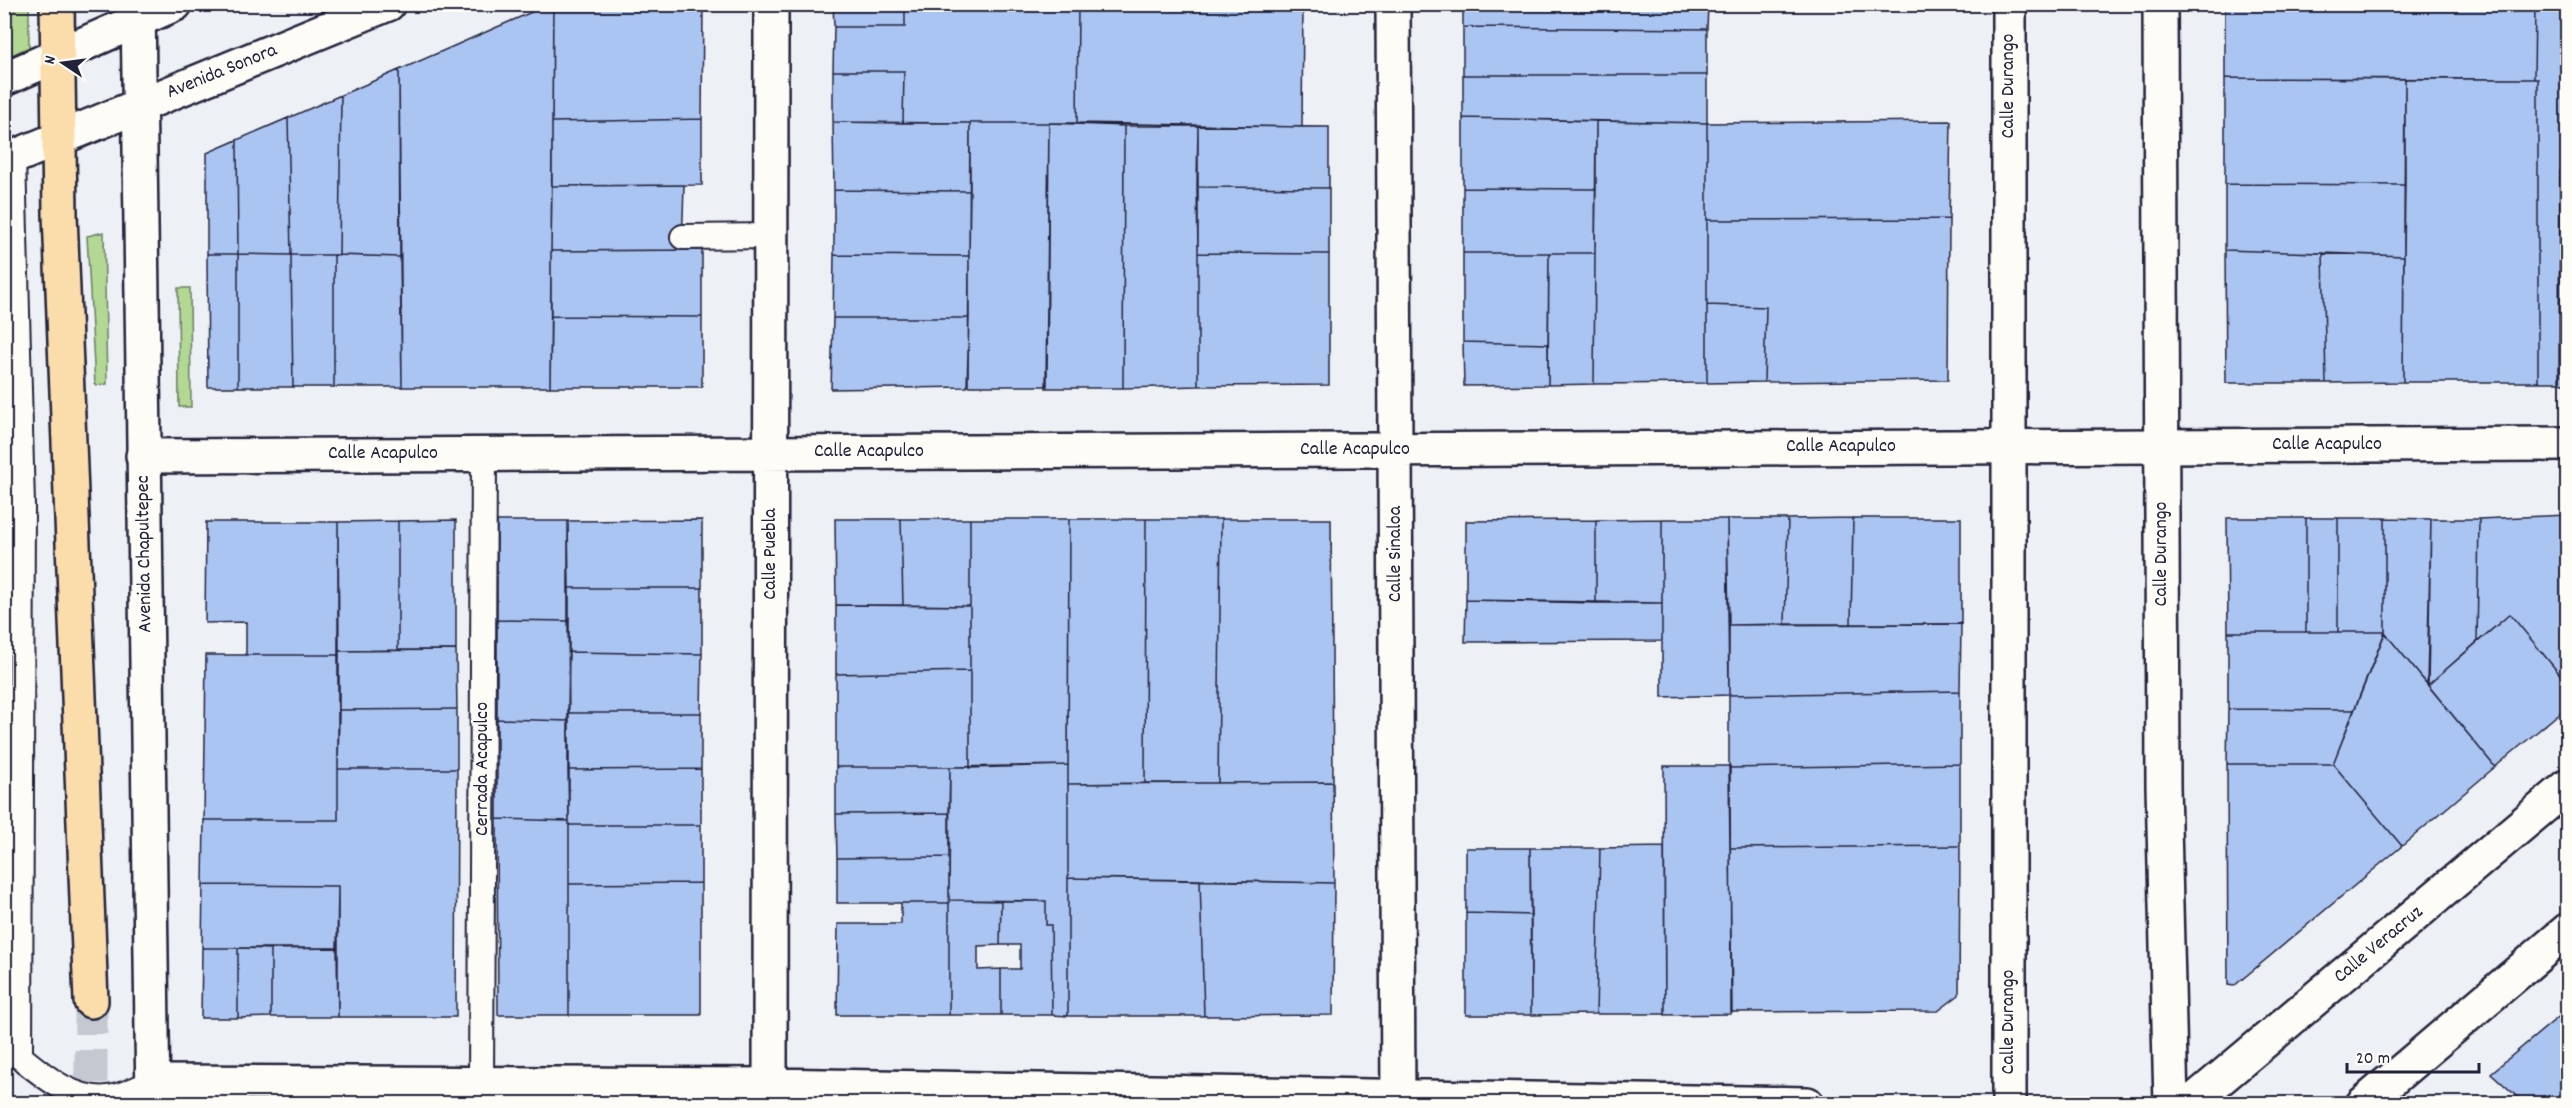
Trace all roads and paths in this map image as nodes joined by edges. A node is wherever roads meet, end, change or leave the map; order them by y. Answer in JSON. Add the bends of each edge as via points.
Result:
{"nodes":[{"id":1,"x":57,"y":4,"type":"edge"},
{"id":2,"x":175,"y":4,"type":"edge"},
{"id":3,"x":387,"y":4,"type":"edge"},
{"id":4,"x":771,"y":4,"type":"edge"},
{"id":5,"x":1393,"y":4,"type":"edge"},
{"id":6,"x":2009,"y":4,"type":"edge"},
{"id":7,"x":2160,"y":4,"type":"edge"},
{"id":8,"x":138,"y":12,"type":"edge"},
{"id":9,"x":57,"y":57,"type":"junction"},
{"id":10,"x":4,"y":79,"type":"edge"},
{"id":11,"x":139,"y":107,"type":"junction"},
{"id":12,"x":57,"y":139,"type":"junction"},
{"id":13,"x":9,"y":159,"type":"edge"},
{"id":14,"x":771,"y":236,"type":"junction"},
{"id":15,"x":683,"y":237,"type":"dead end"},
{"id":16,"x":2568,"y":444,"type":"edge"},
{"id":17,"x":2162,"y":446,"type":"junction"},
{"id":18,"x":2009,"y":447,"type":"junction"},
{"id":19,"x":1395,"y":450,"type":"junction"},
{"id":20,"x":771,"y":453,"type":"junction"},
{"id":21,"x":484,"y":454,"type":"junction"},
{"id":22,"x":143,"y":456,"type":"junction"},
{"id":23,"x":2568,"y":786,"type":"edge"},
{"id":24,"x":2568,"y":930,"type":"edge"},
{"id":25,"x":91,"y":1001,"type":"tunnel mouth"},
{"id":26,"x":12,"y":1050,"type":"edge"},
{"id":27,"x":481,"y":1084,"type":"junction"},
{"id":28,"x":153,"y":1093,"type":"edge"},
{"id":29,"x":770,"y":1094,"type":"edge"},
{"id":30,"x":1398,"y":1100,"type":"edge"},
{"id":31,"x":1807,"y":1104,"type":"edge"},
{"id":32,"x":2009,"y":1104,"type":"edge"},
{"id":33,"x":2171,"y":1104,"type":"edge"},
{"id":34,"x":2190,"y":1104,"type":"edge"},
{"id":35,"x":2363,"y":1104,"type":"edge"}],
"edges":[{"from":1,"to":9,"type":"main road"},
{"from":2,"to":8,"type":"street"},
{"from":3,"to":11,"type":"street","name":"Avenida Sonora"},
{"from":4,"to":14,"type":"street","name":"Calle Puebla"},
{"from":5,"to":19,"type":"street","name":"Calle Sinaloa"},
{"from":6,"to":18,"type":"street","name":"Calle Durango"},
{"from":7,"to":17,"type":"street","name":"Calle Durango"},
{"from":8,"to":9,"type":"street"},
{"from":8,"to":11,"type":"street","name":"Avenida Chapultepec"},
{"from":9,"to":10,"type":"street"},
{"from":9,"to":12,"type":"main road"},
{"from":11,"to":12,"type":"street","name":"Avenida Sonora"},
{"from":11,"to":22,"type":"street","name":"Avenida Chapultepec"},
{"from":12,"to":13,"type":"street","name":"Avenida Sonora"},
{"from":12,"to":25,"type":"main road"},
{"from":13,"to":26,"type":"lane","via":[[22,505]]},
{"from":14,"to":15,"type":"lane"},
{"from":14,"to":20,"type":"street","name":"Calle Puebla"},
{"from":16,"to":17,"type":"street","name":"Calle Acapulco"},
{"from":17,"to":18,"type":"street","name":"Calle Acapulco"},
{"from":17,"to":33,"type":"street","name":"Calle Durango","via":[[2163,786]]},
{"from":18,"to":19,"type":"street","name":"Calle Acapulco"},
{"from":18,"to":32,"type":"street","name":"Calle Durango"},
{"from":19,"to":20,"type":"street","name":"Calle Acapulco"},
{"from":19,"to":30,"type":"street","name":"Calle Sinaloa"},
{"from":20,"to":21,"type":"street","name":"Calle Acapulco"},
{"from":20,"to":29,"type":"street","name":"Calle Puebla"},
{"from":21,"to":22,"type":"street","name":"Calle Acapulco"},
{"from":21,"to":27,"type":"lane","name":"Cerrada Acapulco"},
{"from":22,"to":28,"type":"street","name":"Avenida Chapultepec"},
{"from":23,"to":34,"type":"street","name":"Calle Veracruz"},
{"from":24,"to":35,"type":"street"},
{"from":26,"to":28,"type":"lane","via":[[51,1081],[80,1095]]},
{"from":27,"to":28,"type":"street"},
{"from":27,"to":29,"type":"street"},
{"from":29,"to":30,"type":"street"},
{"from":30,"to":31,"type":"street"}]}
